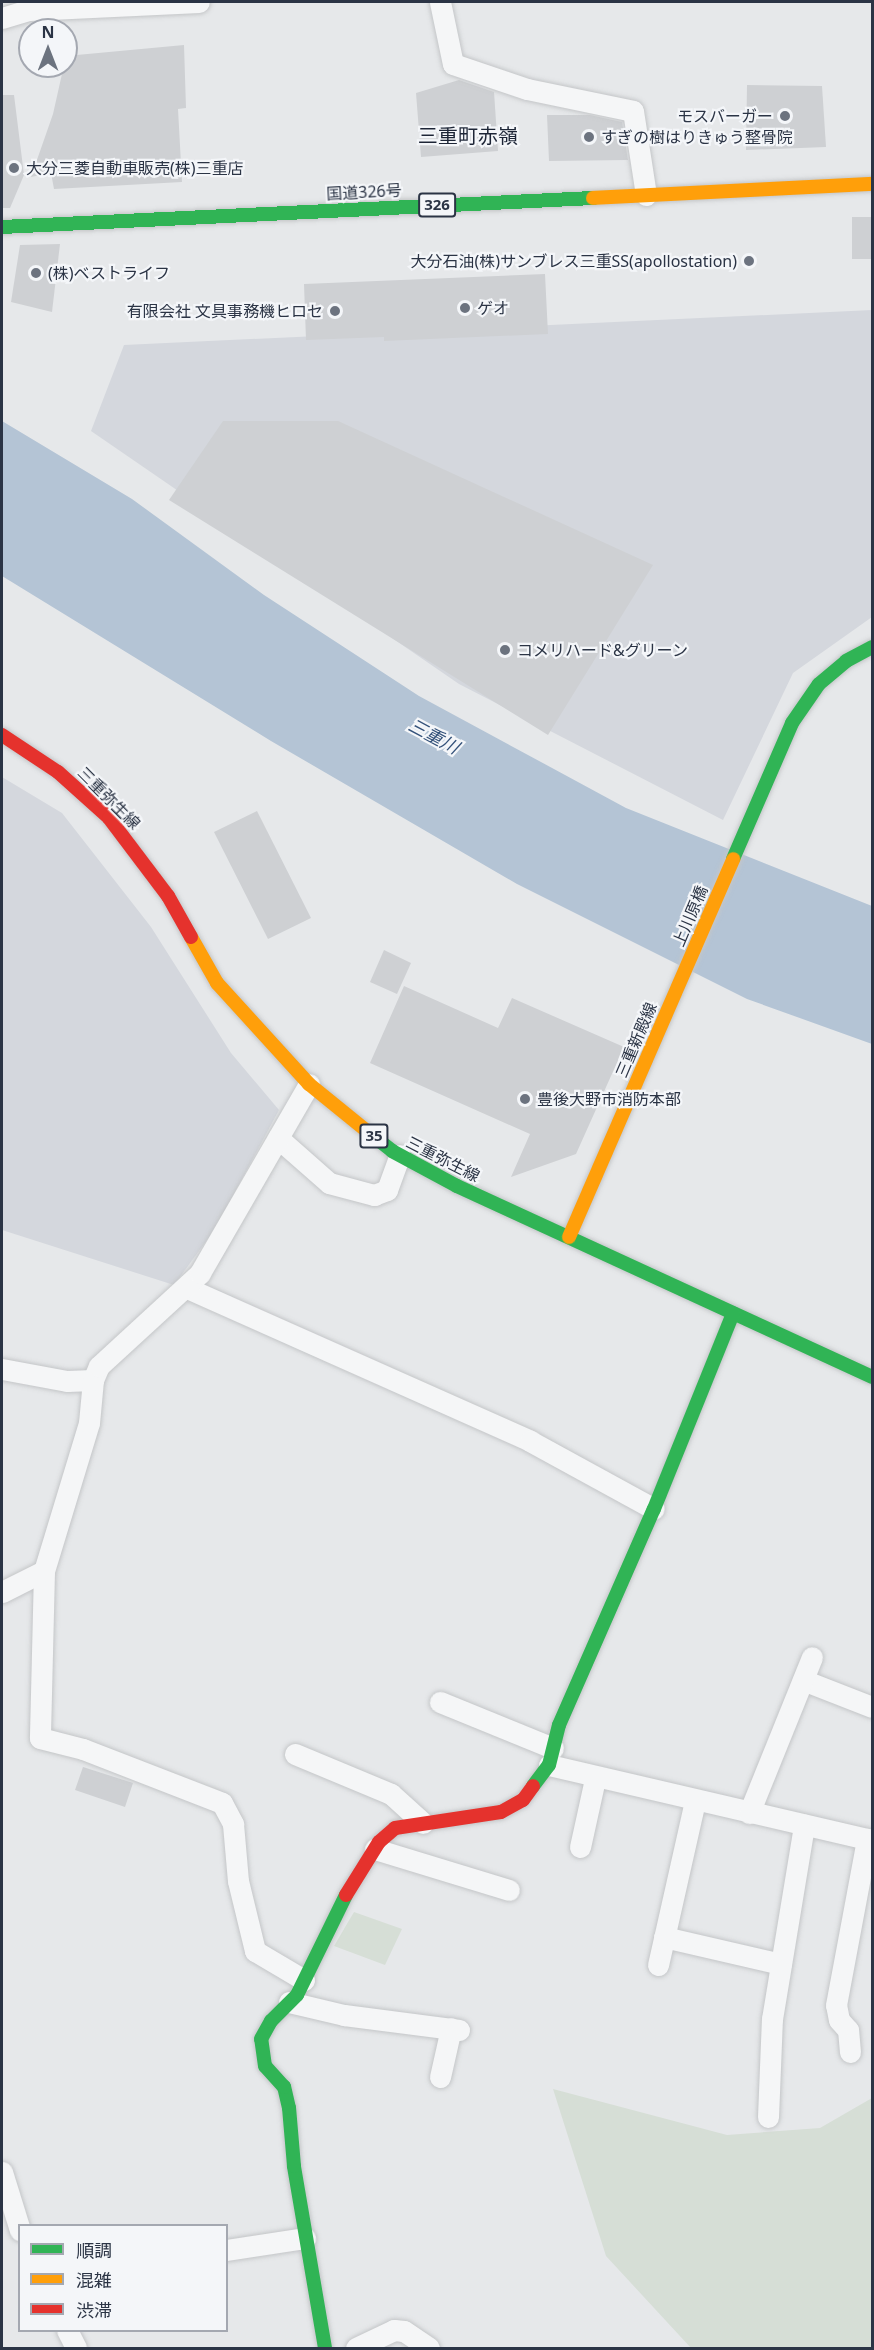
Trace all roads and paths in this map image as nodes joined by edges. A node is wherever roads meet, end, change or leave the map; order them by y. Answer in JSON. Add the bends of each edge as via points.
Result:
{"nodes":[{"id":1,"x":198,"y":2,"type":"edge"},
{"id":2,"x":440,"y":2,"type":"edge"},
{"id":3,"x":2,"y":18,"type":"edge"},
{"id":4,"x":873,"y":184,"type":"edge"},
{"id":5,"x":646,"y":195,"type":"junction"},
{"id":6,"x":2,"y":227,"type":"edge"},
{"id":7,"x":873,"y":647,"type":"edge"},
{"id":8,"x":2,"y":735,"type":"edge"},
{"id":9,"x":677,"y":989,"type":"joint"},
{"id":10,"x":309,"y":1084,"type":"junction"},
{"id":11,"x":278,"y":1138,"type":"junction"},
{"id":12,"x":400,"y":1155,"type":"junction"},
{"id":13,"x":569,"y":1237,"type":"junction"},
{"id":14,"x":187,"y":1288,"type":"junction"},
{"id":15,"x":733,"y":1312,"type":"junction"},
{"id":16,"x":2,"y":1369,"type":"edge"},
{"id":17,"x":873,"y":1377,"type":"edge"},
{"id":18,"x":93,"y":1380,"type":"junction"},
{"id":19,"x":654,"y":1509,"type":"junction"},
{"id":20,"x":44,"y":1571,"type":"junction"},
{"id":21,"x":2,"y":1592,"type":"edge"},
{"id":22,"x":812,"y":1657,"type":"dead end"},
{"id":23,"x":803,"y":1680,"type":"junction"},
{"id":24,"x":440,"y":1701,"type":"dead end"},
{"id":25,"x":873,"y":1707,"type":"edge"},
{"id":26,"x":295,"y":1754,"type":"dead end"},
{"id":27,"x":551,"y":1757,"type":"junction"},
{"id":28,"x":595,"y":1779,"type":"junction"},
{"id":29,"x":695,"y":1801,"type":"junction"},
{"id":30,"x":749,"y":1813,"type":"junction"},
{"id":31,"x":423,"y":1823,"type":"junction"},
{"id":32,"x":804,"y":1825,"type":"junction"},
{"id":33,"x":870,"y":1840,"type":"edge"},
{"id":34,"x":580,"y":1846,"type":"dead end"},
{"id":35,"x":375,"y":1848,"type":"junction"},
{"id":36,"x":509,"y":1890,"type":"dead end"},
{"id":37,"x":664,"y":1937,"type":"junction"},
{"id":38,"x":781,"y":1964,"type":"junction"},
{"id":39,"x":657,"y":1965,"type":"dead end"},
{"id":40,"x":304,"y":1980,"type":"junction"},
{"id":41,"x":290,"y":2002,"type":"junction"},
{"id":42,"x":850,"y":2052,"type":"dead end"},
{"id":43,"x":440,"y":2078,"type":"dead end"},
{"id":44,"x":768,"y":2117,"type":"dead end"},
{"id":45,"x":2,"y":2172,"type":"edge"},
{"id":46,"x":18,"y":2224,"type":"edge"},
{"id":47,"x":305,"y":2238,"type":"junction"},
{"id":48,"x":228,"y":2250,"type":"edge"},
{"id":49,"x":68,"y":2332,"type":"edge"},
{"id":50,"x":76,"y":2349,"type":"edge"},
{"id":51,"x":325,"y":2349,"type":"edge"},
{"id":52,"x":356,"y":2349,"type":"edge"},
{"id":53,"x":429,"y":2349,"type":"edge"}],
"edges":[{"from":1,"to":3,"type":"street","via":[[28,10]]},
{"from":2,"to":5,"type":"street","via":[[453,64],[527,89],[633,111]]},
{"from":4,"to":5,"type":"main road","name":"国道326号","number":"326"},
{"from":5,"to":6,"type":"main road","name":"国道326号","number":"326"},
{"from":7,"to":9,"type":"main road","name":"上川原橋","via":[[833,671],[802,707]]},
{"from":8,"to":10,"type":"main road","name":"三重弥生線","number":"35","via":[[58,772],[110,818],[168,896],[217,983]]},
{"from":9,"to":13,"type":"main road","name":"三重新殿線"},
{"from":10,"to":11,"type":"street"},
{"from":10,"to":12,"type":"main road","name":"三重弥生線","number":"35"},
{"from":11,"to":12,"type":"street","via":[[329,1183],[374,1195],[387,1190]]},
{"from":11,"to":14,"type":"street"},
{"from":12,"to":13,"type":"main road","name":"三重弥生線","number":"35"},
{"from":13,"to":15,"type":"main road","name":"三重弥生線","number":"35"},
{"from":14,"to":18,"type":"street","via":[[99,1366]]},
{"from":14,"to":19,"type":"street","via":[[530,1441]]},
{"from":15,"to":17,"type":"main road","name":"三重弥生線","number":"35"},
{"from":15,"to":19,"type":"main road"},
{"from":16,"to":18,"type":"street","via":[[67,1381]]},
{"from":18,"to":20,"type":"street","via":[[89,1423]]},
{"from":19,"to":27,"type":"main road","via":[[559,1725]]},
{"from":20,"to":21,"type":"street"},
{"from":20,"to":40,"type":"street","via":[[40,1738],[82,1749],[222,1803],[233,1824],[238,1881],[255,1951]]},
{"from":22,"to":23,"type":"street"},
{"from":23,"to":25,"type":"street"},
{"from":23,"to":30,"type":"street"},
{"from":24,"to":27,"type":"street"},
{"from":26,"to":31,"type":"street","via":[[392,1794]]},
{"from":27,"to":28,"type":"street"},
{"from":27,"to":31,"type":"main road","via":[[523,1800],[501,1812]]},
{"from":28,"to":29,"type":"street"},
{"from":28,"to":34,"type":"street"},
{"from":29,"to":30,"type":"street"},
{"from":29,"to":37,"type":"street"},
{"from":30,"to":32,"type":"street"},
{"from":31,"to":35,"type":"main road","via":[[395,1828]]},
{"from":32,"to":33,"type":"street"},
{"from":32,"to":38,"type":"street"},
{"from":33,"to":42,"type":"street","via":[[836,2005],[838,2020],[848,2030]]},
{"from":35,"to":36,"type":"street"},
{"from":35,"to":40,"type":"main road","via":[[356,1876]]},
{"from":37,"to":38,"type":"street"},
{"from":37,"to":39,"type":"street"},
{"from":38,"to":44,"type":"street","via":[[772,2019]]},
{"from":40,"to":41,"type":"main road"},
{"from":41,"to":43,"type":"street","via":[[344,2015],[455,2029]]},
{"from":41,"to":47,"type":"main road","via":[[271,2021],[261,2039],[265,2066],[284,2087],[290,2108]]},
{"from":45,"to":46,"type":"street"},
{"from":47,"to":48,"type":"street"},
{"from":47,"to":51,"type":"main road"},
{"from":49,"to":50,"type":"street"},
{"from":52,"to":53,"type":"street","via":[[394,2330],[404,2331]]}]}
